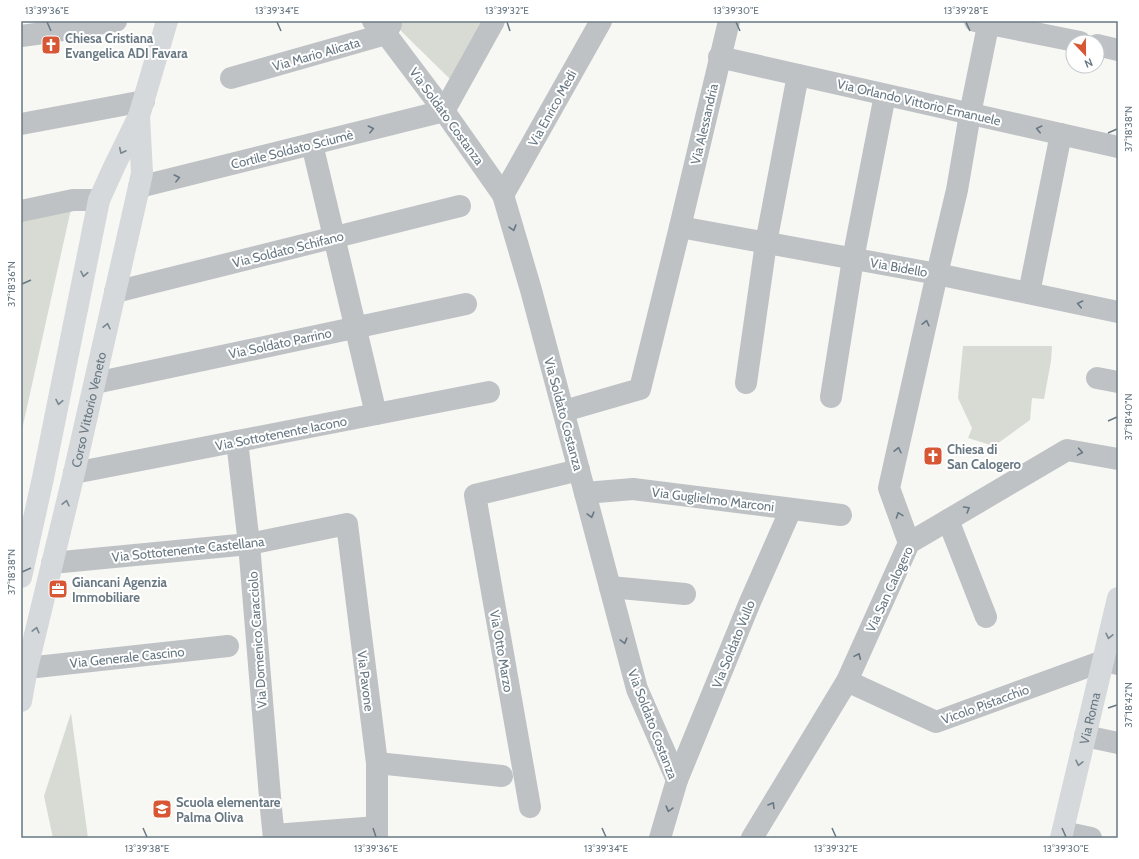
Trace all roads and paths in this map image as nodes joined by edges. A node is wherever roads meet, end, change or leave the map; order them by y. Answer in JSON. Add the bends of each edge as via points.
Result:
{"nodes":[{"id":1,"x":116,"y":21,"type":"edge"},
{"id":2,"x":494,"y":21,"type":"edge"},
{"id":3,"x":601,"y":21,"type":"edge"},
{"id":4,"x":728,"y":21,"type":"edge"},
{"id":5,"x":164,"y":22,"type":"edge"},
{"id":6,"x":984,"y":22,"type":"edge"},
{"id":7,"x":384,"y":26,"type":"edge"},
{"id":8,"x":52,"y":27,"type":"edge"},
{"id":9,"x":21,"y":36,"type":"edge"},
{"id":10,"x":1065,"y":39,"type":"edge"},
{"id":11,"x":1105,"y":47,"type":"edge"},
{"id":12,"x":1118,"y":50,"type":"edge"},
{"id":13,"x":719,"y":57,"type":"junction"},
{"id":14,"x":798,"y":75,"type":"junction"},
{"id":15,"x":232,"y":78,"type":"dead end"},
{"id":16,"x":885,"y":95,"type":"junction"},
{"id":17,"x":142,"y":108,"type":"junction"},
{"id":18,"x":444,"y":111,"type":"junction"},
{"id":19,"x":970,"y":114,"type":"junction"},
{"id":20,"x":21,"y":124,"type":"edge"},
{"id":21,"x":1061,"y":134,"type":"junction"},
{"id":22,"x":312,"y":144,"type":"junction"},
{"id":23,"x":1118,"y":147,"type":"edge"},
{"id":24,"x":140,"y":187,"type":"junction"},
{"id":25,"x":503,"y":195,"type":"junction"},
{"id":26,"x":100,"y":200,"type":"junction"},
{"id":27,"x":460,"y":206,"type":"dead end"},
{"id":28,"x":21,"y":211,"type":"edge"},
{"id":29,"x":680,"y":227,"type":"junction"},
{"id":30,"x":334,"y":238,"type":"junction"},
{"id":31,"x":766,"y":243,"type":"junction"},
{"id":32,"x":853,"y":259,"type":"junction"},
{"id":33,"x":937,"y":274,"type":"junction"},
{"id":34,"x":115,"y":292,"type":"junction"},
{"id":35,"x":1029,"y":293,"type":"junction"},
{"id":36,"x":466,"y":304,"type":"dead end"},
{"id":37,"x":1118,"y":312,"type":"edge"},
{"id":38,"x":356,"y":327,"type":"junction"},
{"id":39,"x":1097,"y":378,"type":"dead end"},
{"id":40,"x":1118,"y":382,"type":"edge"},
{"id":41,"x":94,"y":383,"type":"junction"},
{"id":42,"x":746,"y":383,"type":"dead end"},
{"id":43,"x":489,"y":392,"type":"dead end"},
{"id":44,"x":831,"y":397,"type":"dead end"},
{"id":45,"x":564,"y":411,"type":"junction"},
{"id":46,"x":376,"y":414,"type":"junction"},
{"id":47,"x":237,"y":441,"type":"junction"},
{"id":48,"x":1118,"y":459,"type":"edge"},
{"id":49,"x":579,"y":470,"type":"junction"},
{"id":50,"x":74,"y":473,"type":"junction"},
{"id":51,"x":585,"y":493,"type":"junction"},
{"id":52,"x":791,"y":509,"type":"junction"},
{"id":53,"x":841,"y":515,"type":"dead end"},
{"id":54,"x":948,"y":520,"type":"junction"},
{"id":55,"x":347,"y":524,"type":"joint"},
{"id":56,"x":909,"y":543,"type":"junction"},
{"id":57,"x":249,"y":544,"type":"junction"},
{"id":58,"x":52,"y":563,"type":"junction"},
{"id":59,"x":21,"y":577,"type":"edge"},
{"id":60,"x":610,"y":587,"type":"junction"},
{"id":61,"x":685,"y":594,"type":"dead end"},
{"id":62,"x":1118,"y":598,"type":"edge"},
{"id":63,"x":986,"y":617,"type":"dead end"},
{"id":64,"x":228,"y":646,"type":"dead end"},
{"id":65,"x":1111,"y":663,"type":"edge"},
{"id":66,"x":27,"y":668,"type":"junction"},
{"id":67,"x":847,"y":681,"type":"junction"},
{"id":68,"x":21,"y":701,"type":"edge"},
{"id":69,"x":1085,"y":736,"type":"junction"},
{"id":70,"x":1118,"y":743,"type":"edge"},
{"id":71,"x":377,"y":763,"type":"junction"},
{"id":72,"x":502,"y":776,"type":"dead end"},
{"id":73,"x":677,"y":780,"type":"junction"},
{"id":74,"x":530,"y":807,"type":"dead end"},
{"id":75,"x":377,"y":832,"type":"edge"},
{"id":76,"x":1062,"y":835,"type":"edge"},
{"id":77,"x":274,"y":837,"type":"edge"},
{"id":78,"x":660,"y":838,"type":"edge"},
{"id":79,"x":752,"y":838,"type":"edge"},
{"id":80,"x":1091,"y":838,"type":"edge"}],
"edges":[{"from":1,"to":8,"type":"street"},
{"from":2,"to":18,"type":"street"},
{"from":3,"to":25,"type":"street","name":"Via Enrico Medi"},
{"from":4,"to":13,"type":"street","name":"Via Alessandria"},
{"from":5,"to":17,"type":"main road","name":"Corso Vittorio Veneto"},
{"from":6,"to":10,"type":"street"},
{"from":6,"to":19,"type":"street"},
{"from":7,"to":15,"type":"street","name":"Via Mario Alicata"},
{"from":7,"to":18,"type":"street","name":"Via Soldato Costanza"},
{"from":8,"to":9,"type":"street"},
{"from":11,"to":12,"type":"street"},
{"from":13,"to":14,"type":"street","name":"Via Orlando Vittorio Emanuele"},
{"from":13,"to":29,"type":"street","name":"Via Alessandria"},
{"from":14,"to":16,"type":"street","name":"Via Orlando Vittorio Emanuele"},
{"from":14,"to":31,"type":"street"},
{"from":16,"to":19,"type":"street","name":"Via Orlando Vittorio Emanuele"},
{"from":16,"to":32,"type":"street"},
{"from":17,"to":20,"type":"street"},
{"from":17,"to":24,"type":"main road","name":"Corso Vittorio Veneto"},
{"from":17,"to":26,"type":"main road","name":"Corso Vittorio Veneto","one_way":true},
{"from":22,"to":18,"type":"street","name":"Cortile Soldato Sciumè","one_way":true},
{"from":18,"to":25,"type":"street","name":"Via Soldato Costanza"},
{"from":21,"to":19,"type":"street","name":"Via Orlando Vittorio Emanuele","one_way":true},
{"from":19,"to":33,"type":"street","via":[[957,190]]},
{"from":21,"to":23,"type":"street","name":"Via Orlando Vittorio Emanuele"},
{"from":21,"to":35,"type":"street"},
{"from":24,"to":22,"type":"street","name":"Cortile Soldato Sciumè","one_way":true},
{"from":22,"to":30,"type":"street"},
{"from":24,"to":34,"type":"main road","name":"Corso Vittorio Veneto"},
{"from":25,"to":45,"type":"street","name":"Via Soldato Costanza","one_way":true},
{"from":26,"to":28,"type":"street","via":[[73,200]]},
{"from":26,"to":59,"type":"main road","name":"Corso Vittorio Veneto","one_way":true},
{"from":27,"to":30,"type":"street","name":"Via Soldato Schifano"},
{"from":29,"to":31,"type":"street","name":"Via Bidello"},
{"from":29,"to":45,"type":"street","name":"Via Alessandria","via":[[640,388]]},
{"from":30,"to":34,"type":"street","name":"Via Soldato Schifano"},
{"from":30,"to":38,"type":"street"},
{"from":31,"to":32,"type":"street","name":"Via Bidello"},
{"from":31,"to":42,"type":"street"},
{"from":32,"to":33,"type":"street","name":"Via Bidello"},
{"from":32,"to":44,"type":"street"},
{"from":33,"to":35,"type":"street","name":"Via Bidello"},
{"from":56,"to":33,"type":"street","one_way":true,"via":[[889,488]]},
{"from":41,"to":34,"type":"main road","name":"Corso Vittorio Veneto","one_way":true},
{"from":37,"to":35,"type":"street","name":"Via Bidello","one_way":true},
{"from":36,"to":38,"type":"street","name":"Via Soldato Parrino"},
{"from":38,"to":41,"type":"street","name":"Via Soldato Parrino"},
{"from":38,"to":46,"type":"street"},
{"from":39,"to":40,"type":"street"},
{"from":41,"to":50,"type":"main road","name":"Corso Vittorio Veneto"},
{"from":43,"to":46,"type":"street","name":"Via Sottotenente Iacono"},
{"from":45,"to":49,"type":"street","name":"Via Soldato Costanza"},
{"from":46,"to":47,"type":"street","name":"Via Sottotenente Iacono"},
{"from":47,"to":50,"type":"street","name":"Via Sottotenente Iacono"},
{"from":47,"to":57,"type":"street","name":"Via Domenico Caracciolo"},
{"from":54,"to":48,"type":"street","name":"Via San Calogero","one_way":true,"via":[[1067,450]]},
{"from":49,"to":51,"type":"street","name":"Via Soldato Costanza"},
{"from":49,"to":74,"type":"street","name":"Via Otto Marzo","via":[[475,495]]},
{"from":58,"to":50,"type":"main road","name":"Corso Vittorio Veneto","one_way":true},
{"from":51,"to":52,"type":"street","name":"Via Guglielmo Marconi","via":[[633,490]]},
{"from":51,"to":60,"type":"street","name":"Via Soldato Costanza","one_way":true},
{"from":52,"to":53,"type":"street","name":"Via Guglielmo Marconi"},
{"from":52,"to":73,"type":"street","name":"Via Soldato Vullo"},
{"from":54,"to":56,"type":"street","name":"Via San Calogero"},
{"from":54,"to":63,"type":"street"},
{"from":55,"to":57,"type":"street","name":"Via Sottotenente Castellana"},
{"from":55,"to":71,"type":"street","name":"Via Pavone"},
{"from":67,"to":56,"type":"street","name":"Via San Calogero","one_way":true},
{"from":57,"to":58,"type":"street","name":"Via Sottotenente Castellana"},
{"from":57,"to":77,"type":"street","name":"Via Domenico Caracciolo"},
{"from":66,"to":58,"type":"main road","name":"Corso Vittorio Veneto","one_way":true},
{"from":60,"to":61,"type":"street"},
{"from":60,"to":73,"type":"street","name":"Via Soldato Costanza","one_way":true,"via":[[636,689]]},
{"from":62,"to":65,"type":"main road","name":"Via Roma","one_way":true},
{"from":64,"to":66,"type":"street","name":"Via Generale Cascino"},
{"from":65,"to":67,"type":"street","name":"Vicolo Pistacchio","via":[[936,722]]},
{"from":65,"to":69,"type":"main road","name":"Via Roma"},
{"from":66,"to":68,"type":"main road","name":"Corso Vittorio Veneto"},
{"from":79,"to":67,"type":"street","name":"Via San Calogero","one_way":true},
{"from":69,"to":70,"type":"street"},
{"from":69,"to":76,"type":"main road","name":"Via Roma","one_way":true},
{"from":71,"to":72,"type":"street"},
{"from":71,"to":75,"type":"street","name":"Via Pavone"},
{"from":73,"to":78,"type":"street","name":"Via Soldato Costanza","one_way":true},
{"from":75,"to":77,"type":"street"},
{"from":76,"to":80,"type":"street"}]}
